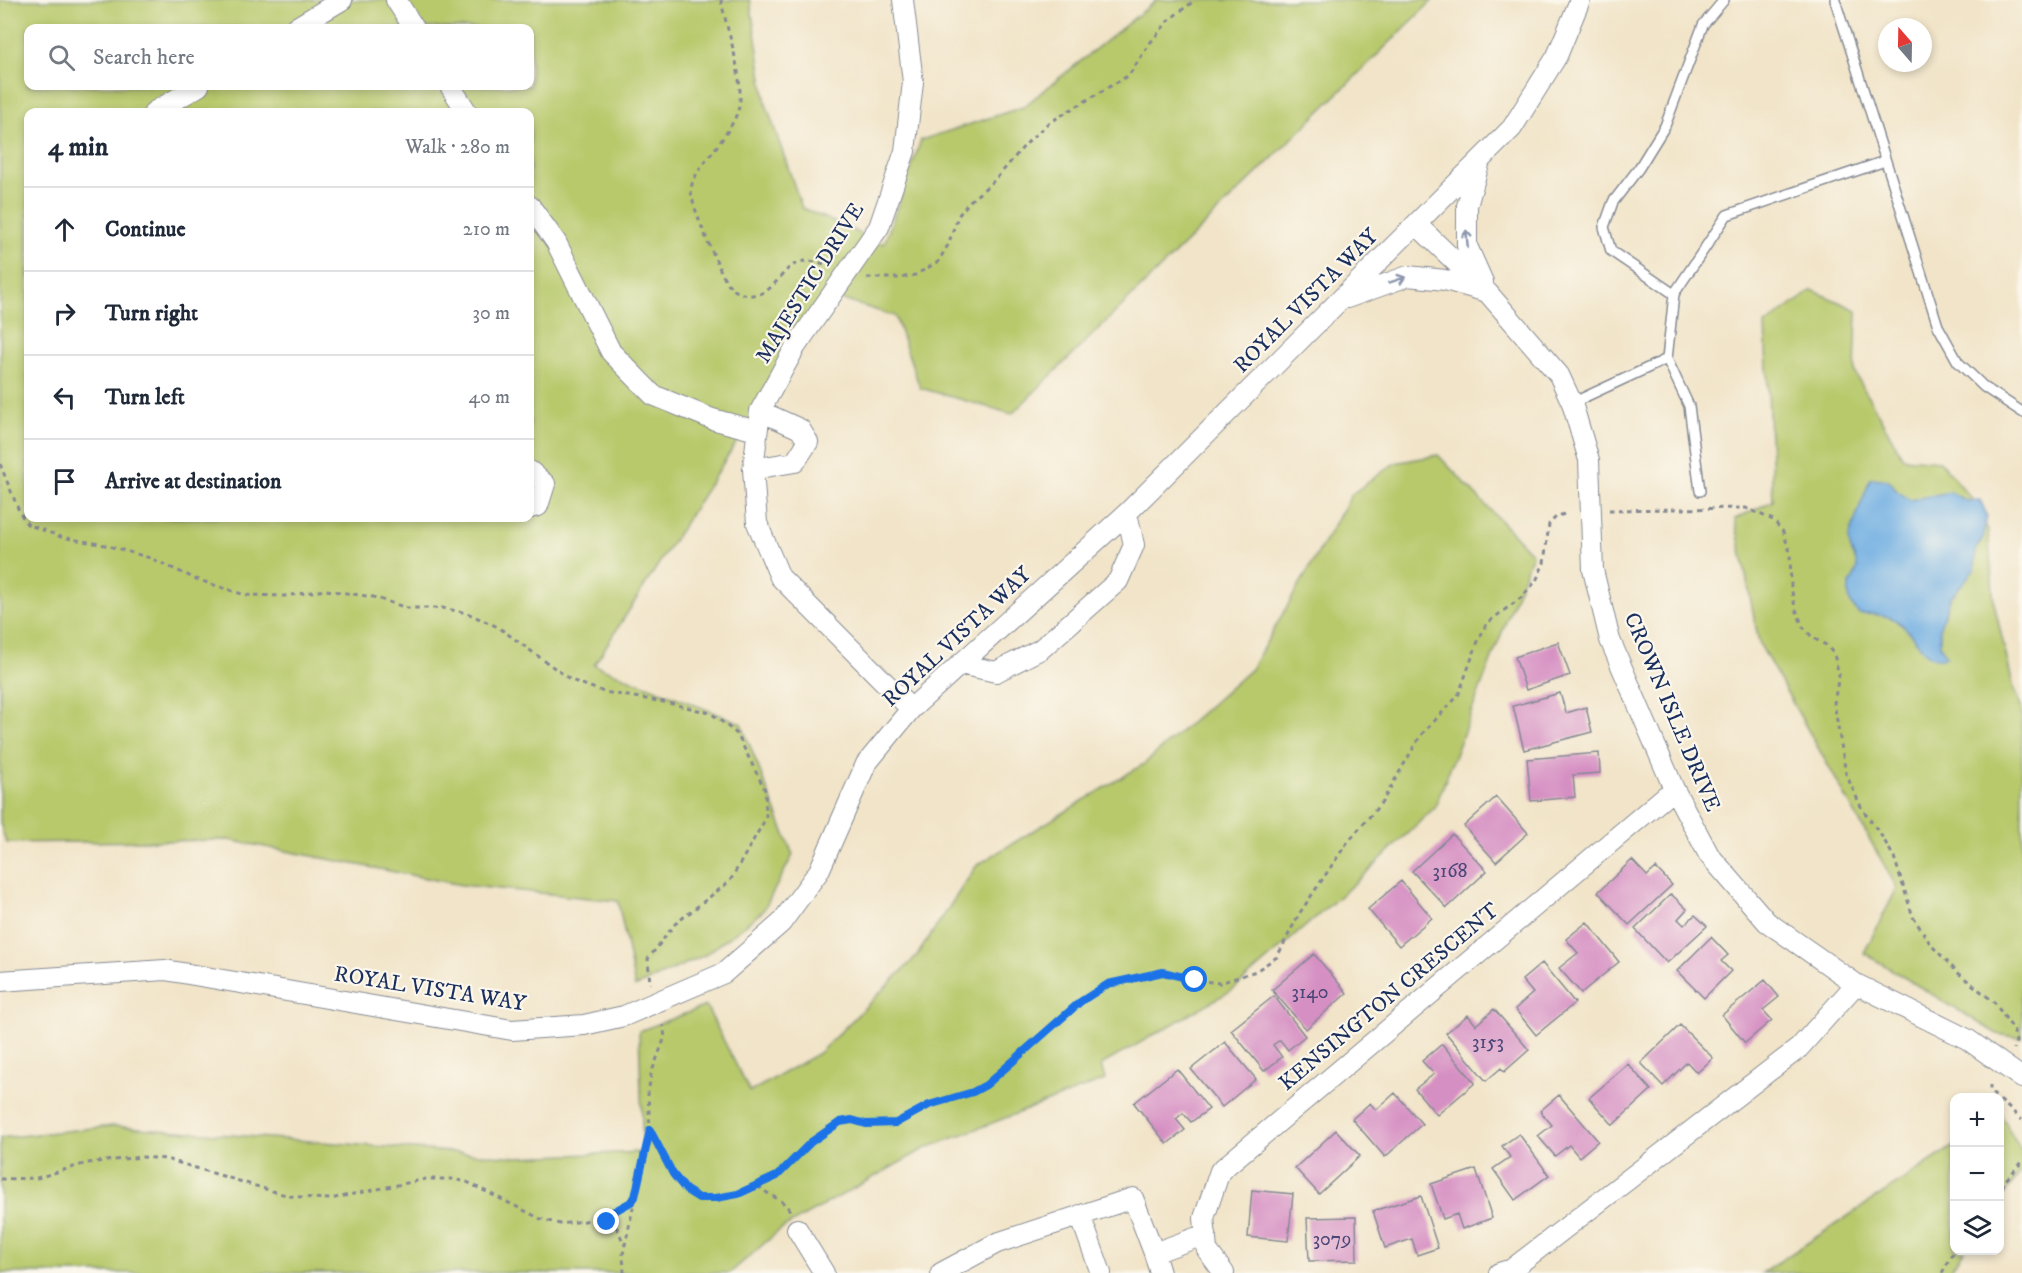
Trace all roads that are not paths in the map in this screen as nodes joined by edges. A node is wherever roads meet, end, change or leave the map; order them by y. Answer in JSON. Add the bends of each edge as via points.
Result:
{"nodes":[{"id":1,"x":342,"y":0,"type":"edge"},
{"id":2,"x":396,"y":0,"type":"edge"},
{"id":3,"x":903,"y":0,"type":"edge"},
{"id":4,"x":1580,"y":0,"type":"edge"},
{"id":5,"x":1724,"y":0,"type":"edge"},
{"id":6,"x":1835,"y":0,"type":"edge"},
{"id":7,"x":302,"y":24,"type":"edge"},
{"id":8,"x":411,"y":24,"type":"edge"},
{"id":9,"x":192,"y":90,"type":"edge"},
{"id":10,"x":453,"y":90,"type":"edge"},
{"id":11,"x":161,"y":108,"type":"edge"},
{"id":12,"x":464,"y":108,"type":"edge"},
{"id":13,"x":1479,"y":161,"type":"junction"},
{"id":14,"x":1885,"y":161,"type":"junction"},
{"id":15,"x":534,"y":212,"type":"edge"},
{"id":16,"x":1417,"y":225,"type":"junction"},
{"id":17,"x":1488,"y":293,"type":"junction"},
{"id":18,"x":1674,"y":294,"type":"junction"},
{"id":19,"x":1342,"y":300,"type":"junction"},
{"id":20,"x":1667,"y":359,"type":"junction"},
{"id":21,"x":1572,"y":403,"type":"junction"},
{"id":22,"x":760,"y":411,"type":"junction"},
{"id":23,"x":2022,"y":412,"type":"edge"},
{"id":24,"x":758,"y":431,"type":"junction"},
{"id":25,"x":753,"y":469,"type":"junction"},
{"id":26,"x":534,"y":474,"type":"edge"},
{"id":27,"x":1700,"y":491,"type":"dead end"},
{"id":28,"x":534,"y":507,"type":"edge"},
{"id":29,"x":1127,"y":513,"type":"junction"},
{"id":30,"x":960,"y":664,"type":"junction"},
{"id":31,"x":911,"y":708,"type":"junction"},
{"id":32,"x":1674,"y":789,"type":"junction"},
{"id":33,"x":0,"y":981,"type":"edge"},
{"id":34,"x":1856,"y":984,"type":"junction"},
{"id":35,"x":2022,"y":1078,"type":"edge"},
{"id":36,"x":1080,"y":1215,"type":"junction"},
{"id":37,"x":797,"y":1230,"type":"road end"},
{"id":38,"x":1206,"y":1234,"type":"junction"},
{"id":39,"x":1154,"y":1252,"type":"junction"},
{"id":40,"x":824,"y":1273,"type":"edge"},
{"id":41,"x":941,"y":1273,"type":"edge"},
{"id":42,"x":1101,"y":1273,"type":"edge"},
{"id":43,"x":1160,"y":1273,"type":"edge"},
{"id":44,"x":1224,"y":1273,"type":"edge"},
{"id":45,"x":1499,"y":1273,"type":"edge"}],
"edges":[{"from":1,"to":7,"type":"street"},
{"from":2,"to":8,"type":"street"},
{"from":3,"to":22,"type":"street","name":"MAJESTIC DRIVE","via":[[913,82],[905,151],[879,226],[796,346]]},
{"from":4,"to":13,"type":"street","name":"ROYAL VISTA WAY","via":[[1557,56],[1512,128]]},
{"from":5,"to":18,"type":"lane","via":[[1703,25],[1665,126],[1613,202],[1604,228],[1611,250]]},
{"from":6,"to":14,"type":"lane"},
{"from":9,"to":11,"type":"street"},
{"from":10,"to":12,"type":"street"},
{"from":13,"to":16,"type":"street","name":"ROYAL VISTA WAY"},
{"from":17,"to":13,"type":"street","one_way":true,"via":[[1467,246],[1467,206]]},
{"from":14,"to":18,"type":"lane","via":[[1727,215]]},
{"from":14,"to":23,"type":"lane","via":[[1938,326],[1958,362],[1984,387]]},
{"from":15,"to":24,"type":"street","via":[[556,242],[611,352],[653,395],[712,419]]},
{"from":16,"to":17,"type":"street","name":"CROWN ISLE DRIVE"},
{"from":16,"to":19,"type":"street","name":"ROYAL VISTA WAY"},
{"from":19,"to":17,"type":"street","one_way":true,"via":[[1408,276],[1445,280]]},
{"from":17,"to":21,"type":"street","name":"CROWN ISLE DRIVE","via":[[1559,375]]},
{"from":18,"to":20,"type":"lane"},
{"from":19,"to":29,"type":"street","name":"ROYAL VISTA WAY"},
{"from":20,"to":21,"type":"lane"},
{"from":20,"to":27,"type":"lane","via":[[1689,406]]},
{"from":21,"to":32,"type":"street","name":"CROWN ISLE DRIVE","via":[[1589,460],[1593,570],[1610,640]]},
{"from":22,"to":24,"type":"street","name":"MAJESTIC DRIVE"},
{"from":22,"to":25,"type":"street","via":[[800,429],[808,442],[795,462]]},
{"from":24,"to":25,"type":"street","name":"MAJESTIC DRIVE"},
{"from":25,"to":31,"type":"street","name":"MAJESTIC DRIVE","via":[[757,523],[780,577]]},
{"from":26,"to":28,"type":"street","via":[[545,484],[538,506]]},
{"from":29,"to":30,"type":"street","name":"ROYAL VISTA WAY"},
{"from":29,"to":30,"type":"street","via":[[1134,545],[1118,581],[1041,649],[1005,668],[996,672]]},
{"from":30,"to":31,"type":"street","name":"ROYAL VISTA WAY"},
{"from":31,"to":33,"type":"street","name":"ROYAL VISTA WAY","via":[[866,764],[819,871],[781,923],[724,974],[624,1016],[584,1025],[512,1030],[165,970]]},
{"from":32,"to":34,"type":"street","name":"CROWN ISLE DRIVE","via":[[1709,855],[1767,922]]},
{"from":32,"to":38,"type":"street","name":"KENSINGTON CRESCENT","via":[[1220,1171],[1204,1218]]},
{"from":34,"to":35,"type":"street","name":"CROWN ISLE DRIVE","via":[[1967,1039]]},
{"from":34,"to":45,"type":"street","via":[[1799,1048],[1512,1269]]},
{"from":36,"to":39,"type":"street","via":[[1133,1198]]},
{"from":36,"to":41,"type":"street","via":[[997,1243]]},
{"from":36,"to":42,"type":"street"},
{"from":37,"to":40,"type":"street"},
{"from":38,"to":39,"type":"street"},
{"from":38,"to":44,"type":"street","name":"KENSINGTON CRESCENT","via":[[1208,1250]]},
{"from":39,"to":43,"type":"street"}]}
